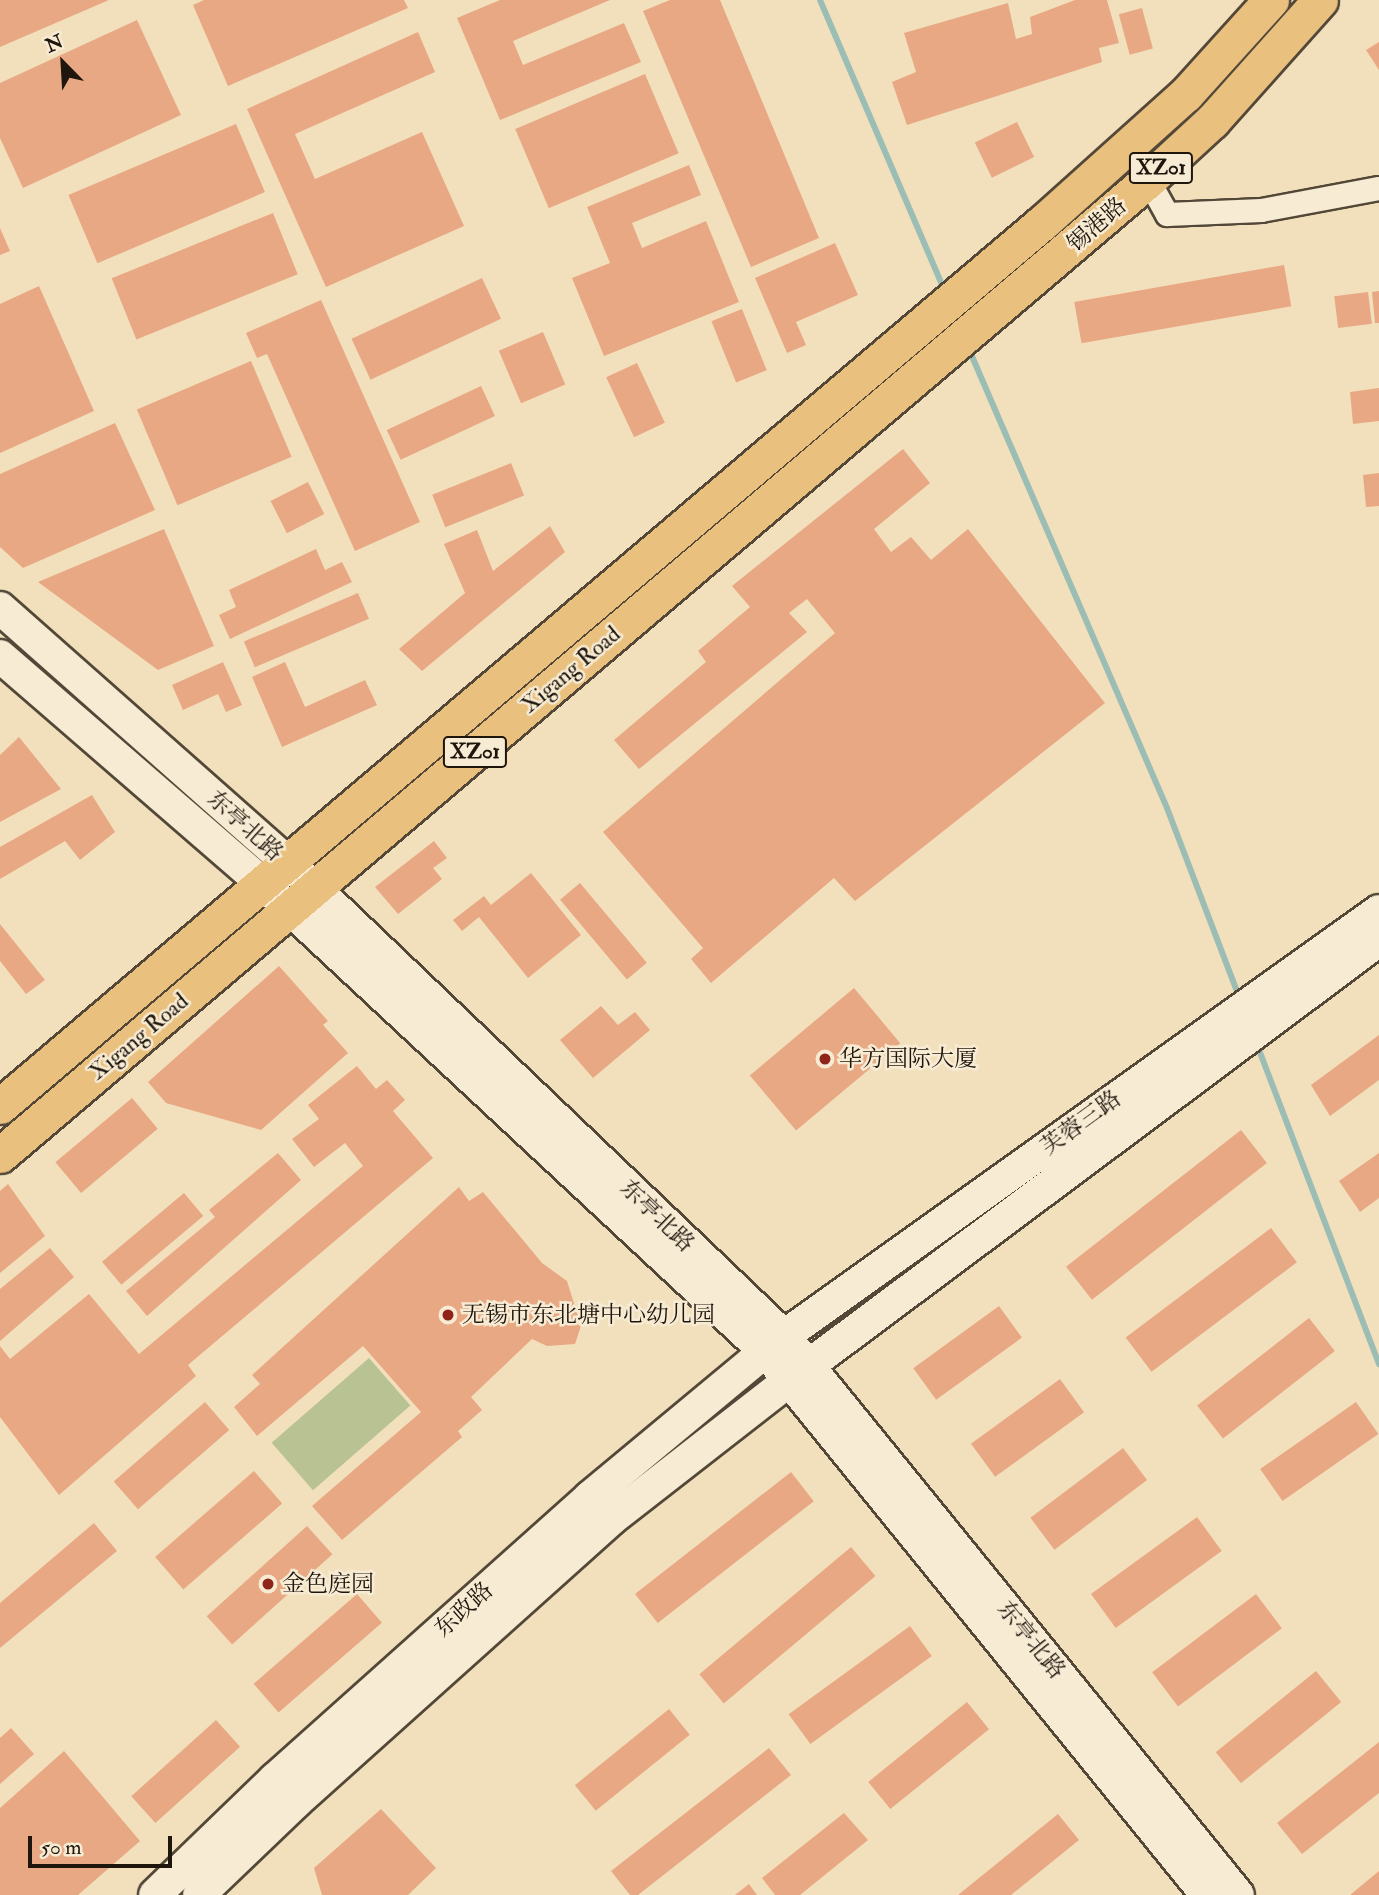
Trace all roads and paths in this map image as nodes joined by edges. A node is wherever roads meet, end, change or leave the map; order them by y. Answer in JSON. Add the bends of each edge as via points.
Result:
{"nodes":[{"id":1,"x":1271,"y":0,"type":"edge"},
{"id":2,"x":1320,"y":0,"type":"edge"},
{"id":3,"x":1148,"y":180,"type":"junction"},
{"id":4,"x":1379,"y":188,"type":"edge"},
{"id":5,"x":935,"y":314,"type":"joint"},
{"id":6,"x":951,"y":349,"type":"joint"},
{"id":7,"x":0,"y":608,"type":"edge"},
{"id":8,"x":0,"y":656,"type":"edge"},
{"id":9,"x":273,"y":872,"type":"junction"},
{"id":10,"x":300,"y":897,"type":"junction"},
{"id":11,"x":1379,"y":911,"type":"edge"},
{"id":12,"x":1379,"y":940,"type":"edge"},
{"id":13,"x":1290,"y":990,"type":"junction"},
{"id":14,"x":1202,"y":1055,"type":"junction"},
{"id":15,"x":0,"y":1106,"type":"edge"},
{"id":16,"x":0,"y":1155,"type":"edge"},
{"id":17,"x":775,"y":1345,"type":"junction"},
{"id":18,"x":799,"y":1374,"type":"junction"},
{"id":19,"x":155,"y":1895,"type":"edge"},
{"id":20,"x":199,"y":1895,"type":"edge"},
{"id":21,"x":1207,"y":1895,"type":"edge"},
{"id":22,"x":1238,"y":1895,"type":"edge"}],
"edges":[{"from":1,"to":5,"type":"main road","name":"锡港路","number":"XZ01","via":[[1186,94]]},
{"from":2,"to":3,"type":"main road","name":"锡港路","number":"XZ01","via":[[1212,121]]},
{"from":3,"to":4,"type":"street","via":[[1167,214],[1261,210]]},
{"from":3,"to":6,"type":"main road","name":"锡港路","number":"XZ01"},
{"from":5,"to":9,"type":"main road","name":"Xigang Road","number":"XZ01"},
{"from":6,"to":10,"type":"main road","name":"Xigang Road","number":"XZ01"},
{"from":7,"to":9,"type":"main road","name":"东亭北路"},
{"from":8,"to":9,"type":"main road","name":"东亭北路"},
{"from":9,"to":10,"type":"main road","name":"东亭北路"},
{"from":9,"to":15,"type":"main road","name":"Xigang Road","number":"XZ01"},
{"from":10,"to":16,"type":"main road","name":"Xigang Road","number":"XZ01"},
{"from":10,"to":17,"type":"main road","name":"东亭北路"},
{"from":11,"to":13,"type":"main road","name":"芙蓉三路"},
{"from":12,"to":13,"type":"main road","name":"芙蓉三路"},
{"from":13,"to":14,"type":"main road","name":"芙蓉三路"},
{"from":14,"to":17,"type":"main road","name":"芙蓉三路"},
{"from":14,"to":18,"type":"main road","name":"芙蓉三路"},
{"from":17,"to":18,"type":"main road","name":"东亭北路"},
{"from":17,"to":19,"type":"main road","name":"东政路","via":[[590,1497],[275,1779]]},
{"from":18,"to":20,"type":"main road","name":"东政路","via":[[610,1520]]},
{"from":18,"to":21,"type":"main road","name":"东亭北路"},
{"from":18,"to":22,"type":"main road","name":"东亭北路"}]}
